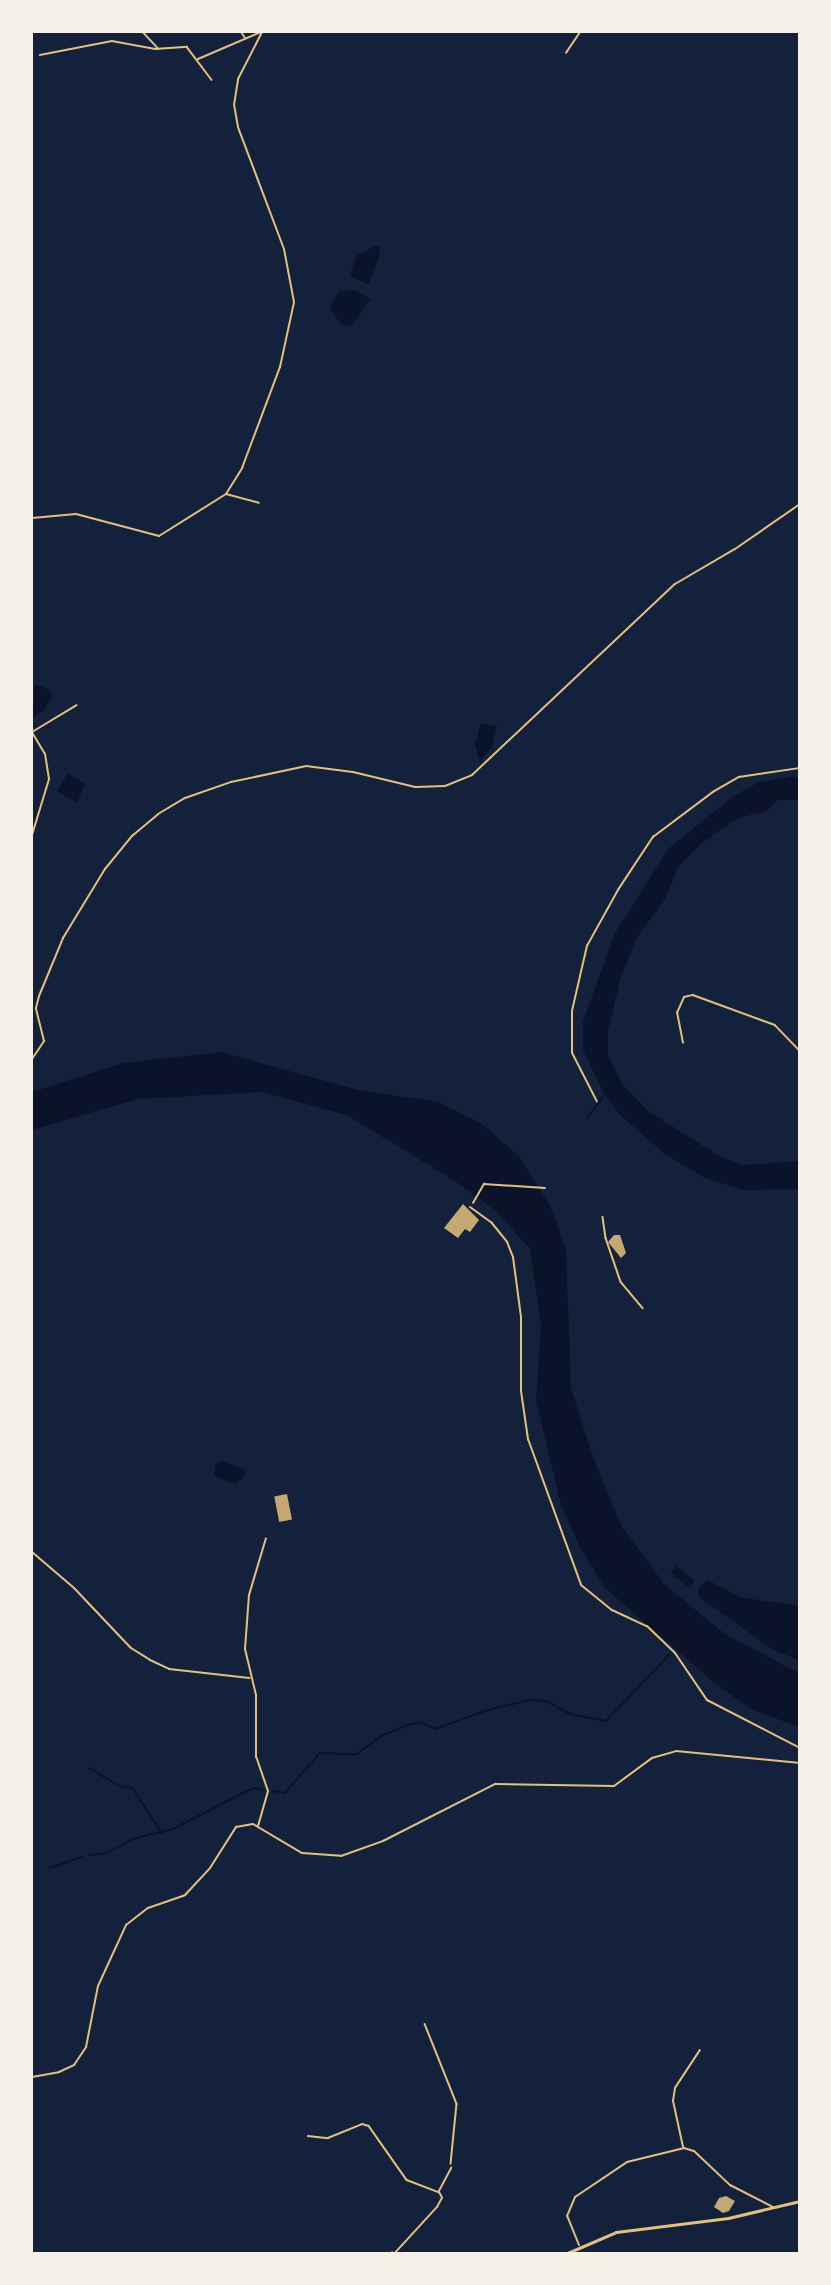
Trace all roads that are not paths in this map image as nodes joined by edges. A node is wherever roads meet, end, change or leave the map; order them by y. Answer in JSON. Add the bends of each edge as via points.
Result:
{"nodes":[{"id":1,"x":143,"y":32,"type":"edge"},
{"id":2,"x":241,"y":32,"type":"edge"},
{"id":3,"x":262,"y":32,"type":"edge"},
{"id":4,"x":245,"y":38,"type":"junction"},
{"id":5,"x":160,"y":49,"type":"junction"},
{"id":6,"x":40,"y":55,"type":"dead end"},
{"id":7,"x":198,"y":59,"type":"junction"},
{"id":8,"x":212,"y":80,"type":"dead end"},
{"id":9,"x":226,"y":494,"type":"junction"},
{"id":10,"x":259,"y":503,"type":"dead end"},
{"id":11,"x":800,"y":504,"type":"edge"},
{"id":12,"x":32,"y":518,"type":"edge"},
{"id":13,"x":77,"y":705,"type":"dead end"},
{"id":14,"x":32,"y":835,"type":"edge"},
{"id":15,"x":683,"y":1043,"type":"dead end"},
{"id":16,"x":800,"y":1051,"type":"edge"},
{"id":17,"x":33,"y":1058,"type":"edge"},
{"id":18,"x":470,"y":1207,"type":"dead end"},
{"id":19,"x":266,"y":1538,"type":"dead end"},
{"id":20,"x":32,"y":1552,"type":"edge"},
{"id":21,"x":250,"y":1677,"type":"junction"},
{"id":22,"x":800,"y":1748,"type":"edge"},
{"id":23,"x":800,"y":1763,"type":"edge"},
{"id":24,"x":258,"y":1826,"type":"junction"},
{"id":25,"x":700,"y":2050,"type":"dead end"},
{"id":26,"x":32,"y":2077,"type":"edge"},
{"id":27,"x":308,"y":2136,"type":"dead end"},
{"id":28,"x":684,"y":2148,"type":"junction"},
{"id":29,"x":451,"y":2168,"type":"road end"},
{"id":30,"x":439,"y":2192,"type":"junction"},
{"id":31,"x":800,"y":2201,"type":"edge"},
{"id":32,"x":774,"y":2209,"type":"junction"},
{"id":33,"x":579,"y":2245,"type":"junction"},
{"id":34,"x":392,"y":2253,"type":"edge"},
{"id":35,"x":565,"y":2253,"type":"edge"}],
"edges":[{"from":1,"to":5,"type":"lane"},
{"from":2,"to":4,"type":"street"},
{"from":3,"to":4,"type":"street"},
{"from":3,"to":9,"type":"street","via":[[238,79],[234,105],[238,127],[284,249],[294,302],[290,330],[260,426]]},
{"from":4,"to":7,"type":"street"},
{"from":5,"to":6,"type":"lane","via":[[112,41]]},
{"from":5,"to":7,"type":"lane","via":[[187,47]]},
{"from":7,"to":8,"type":"lane"},
{"from":9,"to":10,"type":"street"},
{"from":9,"to":12,"type":"street","via":[[159,536],[66,513]]},
{"from":11,"to":17,"type":"street","via":[[675,584],[472,775],[445,786],[415,787],[306,766],[231,782],[185,798],[158,814],[132,836],[105,869],[63,938],[36,1008],[44,1032],[41,1047]]},
{"from":13,"to":14,"type":"street","via":[[32,732],[45,754],[49,779]]},
{"from":15,"to":16,"type":"lane","via":[[677,1013],[684,998],[693,995],[775,1025]]},
{"from":18,"to":22,"type":"street","via":[[496,1228],[513,1257],[521,1317],[521,1391],[528,1439],[581,1585],[612,1610],[647,1626],[675,1653],[707,1700]]},
{"from":19,"to":21,"type":"street","via":[[249,1595],[244,1649]]},
{"from":20,"to":21,"type":"street","via":[[74,1588],[131,1648],[150,1660],[169,1669]]},
{"from":21,"to":24,"type":"street","via":[[257,1705],[256,1757],[268,1791]]},
{"from":23,"to":24,"type":"street","via":[[676,1751],[652,1758],[614,1786],[495,1784],[383,1841],[340,1856],[302,1853]]},
{"from":24,"to":26,"type":"street","via":[[236,1827],[210,1869],[185,1895],[132,1918],[114,1946],[98,1986],[89,2034],[79,2059],[69,2069]]},
{"from":25,"to":28,"type":"lane","via":[[675,2088],[673,2102]]},
{"from":27,"to":30,"type":"lane","via":[[328,2138],[362,2124],[369,2126],[407,2180]]},
{"from":28,"to":32,"type":"street","via":[[694,2151],[730,2185],[768,2202]]},
{"from":28,"to":33,"type":"street","via":[[627,2162],[575,2197],[567,2216]]},
{"from":29,"to":30,"type":"lane"},
{"from":30,"to":34,"type":"lane","via":[[442,2198],[437,2207]]},
{"from":31,"to":32,"type":"street"},
{"from":32,"to":33,"type":"street","via":[[675,2227],[616,2232]]},
{"from":33,"to":35,"type":"street"}]}
